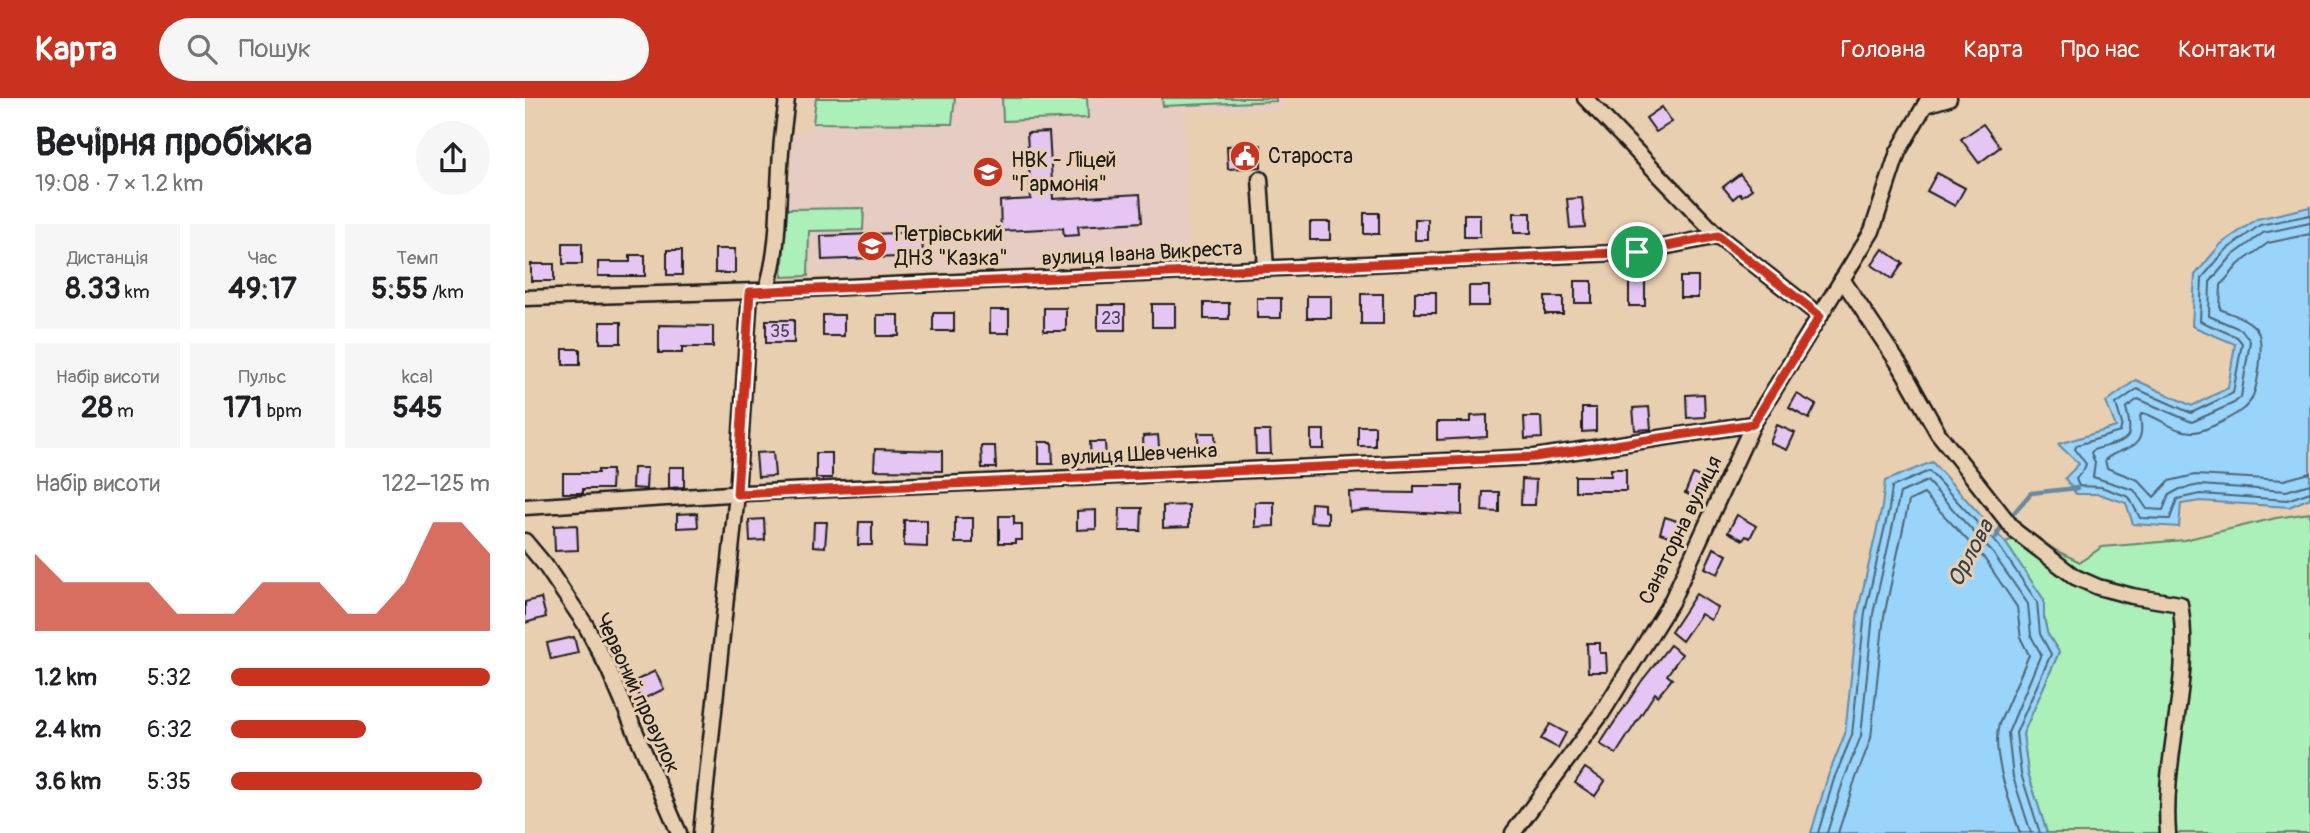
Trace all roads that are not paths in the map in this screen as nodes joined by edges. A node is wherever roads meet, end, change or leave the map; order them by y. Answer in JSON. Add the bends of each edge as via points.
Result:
{"nodes":[{"id":1,"x":787,"y":98,"type":"edge"},
{"id":2,"x":1585,"y":98,"type":"edge"},
{"id":3,"x":1949,"y":98,"type":"edge"},
{"id":4,"x":1927,"y":101,"type":"edge"},
{"id":5,"x":1260,"y":179,"type":"dead end"},
{"id":6,"x":1718,"y":236,"type":"junction"},
{"id":7,"x":1266,"y":268,"type":"junction"},
{"id":8,"x":1842,"y":279,"type":"junction"},
{"id":9,"x":766,"y":291,"type":"junction"},
{"id":10,"x":750,"y":292,"type":"junction"},
{"id":11,"x":525,"y":298,"type":"edge"},
{"id":12,"x":1820,"y":316,"type":"junction"},
{"id":13,"x":1753,"y":424,"type":"junction"},
{"id":14,"x":737,"y":494,"type":"junction"},
{"id":15,"x":525,"y":507,"type":"edge"},
{"id":16,"x":525,"y":541,"type":"edge"},
{"id":17,"x":679,"y":833,"type":"edge"},
{"id":18,"x":701,"y":833,"type":"edge"},
{"id":19,"x":1513,"y":833,"type":"edge"},
{"id":20,"x":2168,"y":833,"type":"edge"}],
"edges":[{"from":1,"to":9,"type":"street","via":[[777,232]]},
{"from":2,"to":6,"type":"street"},
{"from":3,"to":4,"type":"street","name":"Санаторна вулиця"},
{"from":4,"to":8,"type":"street","name":"Санаторна вулиця","via":[[1898,152],[1872,231]]},
{"from":5,"to":7,"type":"street"},
{"from":6,"to":7,"type":"street","name":"вулиця Івана Викреста","via":[[1637,252]]},
{"from":6,"to":12,"type":"street"},
{"from":7,"to":9,"type":"street","name":"вулиця Івана Викреста"},
{"from":8,"to":12,"type":"street","name":"Санаторна вулиця"},
{"from":8,"to":20,"type":"street","via":[[1938,433],[2015,531],[2075,577],[2132,596],[2180,604],[2185,631]]},
{"from":9,"to":10,"type":"street","name":"вулиця Івана Викреста"},
{"from":10,"to":11,"type":"street","name":"вулиця Івана Викреста"},
{"from":10,"to":14,"type":"street"},
{"from":12,"to":13,"type":"street","name":"Санаторна вулиця"},
{"from":13,"to":14,"type":"street","name":"вулиця Шевченка","via":[[1535,457]]},
{"from":13,"to":19,"type":"street","name":"Санаторна вулиця","via":[[1671,602],[1602,713]]},
{"from":14,"to":15,"type":"street","name":"вулиця Шевченка"},
{"from":14,"to":18,"type":"street"},
{"from":16,"to":17,"type":"street","name":"Червоний провулок","via":[[585,624]]}]}
